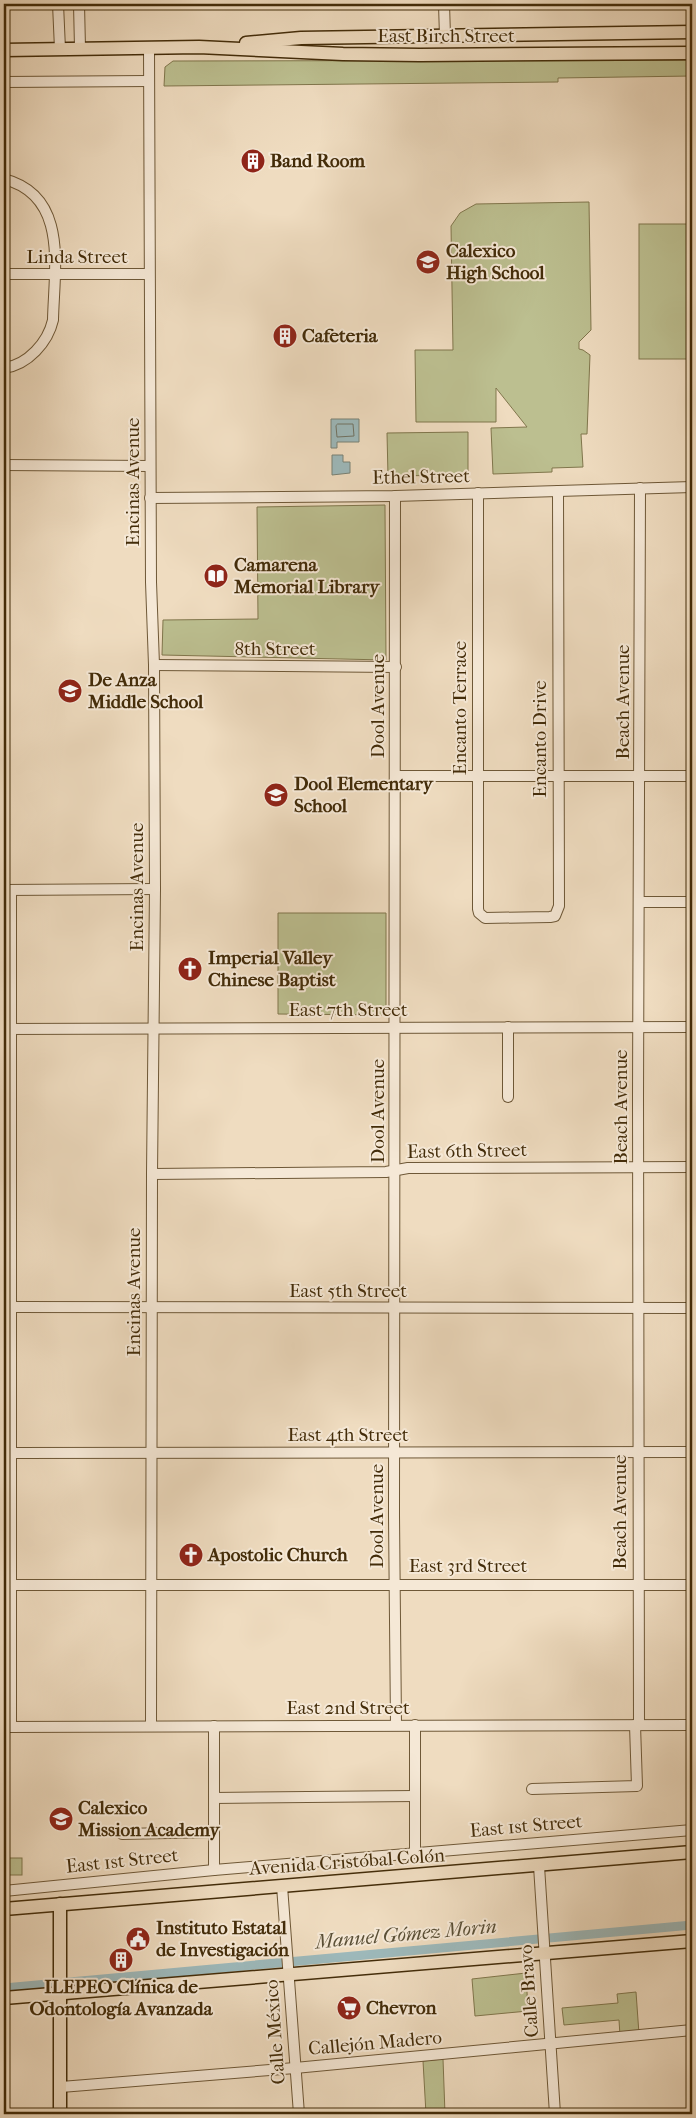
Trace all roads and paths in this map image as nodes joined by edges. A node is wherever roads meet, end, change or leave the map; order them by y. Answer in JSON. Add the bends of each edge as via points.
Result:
{"nodes":[{"id":1,"x":58,"y":4,"type":"edge"},
{"id":2,"x":79,"y":4,"type":"edge"},
{"id":3,"x":444,"y":4,"type":"edge"},
{"id":4,"x":692,"y":32,"type":"edge"},
{"id":5,"x":445,"y":36,"type":"junction"},
{"id":6,"x":149,"y":47,"type":"junction"},
{"id":7,"x":199,"y":47,"type":"junction"},
{"id":8,"x":80,"y":48,"type":"junction"},
{"id":9,"x":60,"y":49,"type":"junction"},
{"id":10,"x":4,"y":50,"type":"edge"},
{"id":11,"x":692,"y":53,"type":"edge"},
{"id":12,"x":343,"y":54,"type":"junction"},
{"id":13,"x":149,"y":81,"type":"junction"},
{"id":14,"x":4,"y":82,"type":"edge"},
{"id":15,"x":4,"y":179,"type":"edge"},
{"id":16,"x":4,"y":274,"type":"edge"},
{"id":17,"x":54,"y":274,"type":"junction"},
{"id":18,"x":149,"y":274,"type":"junction"},
{"id":19,"x":4,"y":368,"type":"edge"},
{"id":20,"x":4,"y":465,"type":"edge"},
{"id":21,"x":150,"y":466,"type":"junction"},
{"id":22,"x":692,"y":487,"type":"edge"},
{"id":23,"x":640,"y":488,"type":"junction"},
{"id":24,"x":558,"y":491,"type":"junction"},
{"id":25,"x":478,"y":493,"type":"junction"},
{"id":26,"x":395,"y":496,"type":"junction"},
{"id":27,"x":150,"y":498,"type":"junction"},
{"id":28,"x":154,"y":665,"type":"junction"},
{"id":29,"x":396,"y":667,"type":"junction"},
{"id":30,"x":396,"y":776,"type":"junction"},
{"id":31,"x":478,"y":776,"type":"junction"},
{"id":32,"x":557,"y":776,"type":"junction"},
{"id":33,"x":640,"y":776,"type":"junction"},
{"id":34,"x":692,"y":776,"type":"edge"},
{"id":35,"x":155,"y":889,"type":"junction"},
{"id":36,"x":8,"y":890,"type":"edge"},
{"id":37,"x":640,"y":902,"type":"junction"},
{"id":38,"x":692,"y":902,"type":"edge"},
{"id":39,"x":485,"y":918,"type":"joint"},
{"id":40,"x":508,"y":1026,"type":"junction"},
{"id":41,"x":396,"y":1027,"type":"junction"},
{"id":42,"x":638,"y":1027,"type":"junction"},
{"id":43,"x":692,"y":1027,"type":"edge"},
{"id":44,"x":153,"y":1028,"type":"junction"},
{"id":45,"x":8,"y":1029,"type":"edge"},
{"id":46,"x":508,"y":1096,"type":"dead end"},
{"id":47,"x":638,"y":1167,"type":"junction"},
{"id":48,"x":692,"y":1167,"type":"edge"},
{"id":49,"x":395,"y":1170,"type":"junction"},
{"id":50,"x":152,"y":1174,"type":"junction"},
{"id":51,"x":8,"y":1307,"type":"edge"},
{"id":52,"x":152,"y":1308,"type":"junction"},
{"id":53,"x":395,"y":1308,"type":"junction"},
{"id":54,"x":692,"y":1308,"type":"edge"},
{"id":55,"x":638,"y":1309,"type":"junction"},
{"id":56,"x":395,"y":1452,"type":"junction"},
{"id":57,"x":638,"y":1452,"type":"junction"},
{"id":58,"x":692,"y":1452,"type":"edge"},
{"id":59,"x":7,"y":1453,"type":"edge"},
{"id":60,"x":151,"y":1453,"type":"junction"},
{"id":61,"x":394,"y":1583,"type":"junction"},
{"id":62,"x":152,"y":1584,"type":"junction"},
{"id":63,"x":8,"y":1585,"type":"edge"},
{"id":64,"x":638,"y":1585,"type":"junction"},
{"id":65,"x":692,"y":1585,"type":"edge"},
{"id":66,"x":396,"y":1725,"type":"junction"},
{"id":67,"x":415,"y":1725,"type":"junction"},
{"id":68,"x":637,"y":1725,"type":"junction"},
{"id":69,"x":692,"y":1725,"type":"edge"},
{"id":70,"x":151,"y":1726,"type":"junction"},
{"id":71,"x":214,"y":1726,"type":"junction"},
{"id":72,"x":7,"y":1727,"type":"edge"},
{"id":73,"x":532,"y":1789,"type":"dead end"},
{"id":74,"x":415,"y":1796,"type":"junction"},
{"id":75,"x":214,"y":1798,"type":"junction"},
{"id":76,"x":692,"y":1830,"type":"edge"},
{"id":77,"x":214,"y":1832,"type":"junction"},
{"id":78,"x":122,"y":1834,"type":"dead end"},
{"id":79,"x":415,"y":1852,"type":"junction"},
{"id":80,"x":692,"y":1852,"type":"edge"},
{"id":81,"x":539,"y":1866,"type":"junction"},
{"id":82,"x":214,"y":1870,"type":"junction"},
{"id":83,"x":282,"y":1886,"type":"junction"},
{"id":84,"x":4,"y":1891,"type":"edge"},
{"id":85,"x":60,"y":1904,"type":"junction"},
{"id":86,"x":4,"y":1909,"type":"edge"},
{"id":87,"x":692,"y":1941,"type":"edge"},
{"id":88,"x":543,"y":1954,"type":"junction"},
{"id":89,"x":288,"y":1975,"type":"junction"},
{"id":90,"x":61,"y":1993,"type":"junction"},
{"id":91,"x":4,"y":1998,"type":"edge"},
{"id":92,"x":692,"y":2030,"type":"edge"},
{"id":93,"x":550,"y":2045,"type":"junction"},
{"id":94,"x":295,"y":2068,"type":"junction"},
{"id":95,"x":61,"y":2087,"type":"junction"},
{"id":96,"x":60,"y":2114,"type":"edge"},
{"id":97,"x":299,"y":2114,"type":"edge"},
{"id":98,"x":555,"y":2114,"type":"edge"}],
"edges":[{"from":1,"to":9,"type":"street"},
{"from":2,"to":8,"type":"street"},
{"from":3,"to":5,"type":"street"},
{"from":4,"to":5,"type":"main road","name":"East Birch Street"},
{"from":5,"to":7,"type":"main road","name":"East Birch Street","via":[[301,38]]},
{"from":5,"to":12,"type":"main road","via":[[443,41],[433,44],[381,46]]},
{"from":6,"to":7,"type":"main road","name":"East Birch Street"},
{"from":6,"to":8,"type":"main road","name":"East Birch Street"},
{"from":6,"to":13,"type":"street","name":"Encinas Avenue"},
{"from":7,"to":12,"type":"main road","name":"East Birch Street"},
{"from":8,"to":9,"type":"main road","name":"East Birch Street"},
{"from":9,"to":10,"type":"main road","name":"East Birch Street"},
{"from":11,"to":12,"type":"main road","name":"East Birch Street"},
{"from":13,"to":14,"type":"street"},
{"from":13,"to":18,"type":"street","name":"Encinas Avenue"},
{"from":15,"to":17,"type":"street","via":[[28,189],[46,210],[53,229]]},
{"from":16,"to":17,"type":"street","name":"Linda Street"},
{"from":17,"to":18,"type":"street","name":"Linda Street"},
{"from":17,"to":19,"type":"street","via":[[51,329],[35,352]]},
{"from":18,"to":21,"type":"street","name":"Encinas Avenue"},
{"from":20,"to":21,"type":"street"},
{"from":21,"to":27,"type":"street","name":"Encinas Avenue"},
{"from":22,"to":23,"type":"street","name":"Ethel Street"},
{"from":23,"to":24,"type":"street","name":"Ethel Street"},
{"from":23,"to":33,"type":"street","name":"Beach Avenue"},
{"from":24,"to":25,"type":"street","name":"Ethel Street"},
{"from":24,"to":32,"type":"street","name":"Encanto Drive"},
{"from":25,"to":26,"type":"street","name":"Ethel Street"},
{"from":25,"to":31,"type":"street","name":"Encanto Terrace"},
{"from":26,"to":27,"type":"street","name":"Ethel Street"},
{"from":26,"to":29,"type":"street","name":"Dool Avenue"},
{"from":27,"to":28,"type":"street","name":"Encinas Avenue"},
{"from":28,"to":29,"type":"street","name":"8th Street"},
{"from":28,"to":35,"type":"street","name":"Encinas Avenue"},
{"from":29,"to":30,"type":"street","name":"Dool Avenue"},
{"from":30,"to":31,"type":"street"},
{"from":30,"to":41,"type":"street","name":"Dool Avenue"},
{"from":31,"to":32,"type":"street"},
{"from":31,"to":39,"type":"street","name":"Encanto Terrace","via":[[478,909]]},
{"from":32,"to":33,"type":"street"},
{"from":32,"to":39,"type":"street","name":"Encanto Drive","via":[[559,906],[555,916]]},
{"from":33,"to":34,"type":"street"},
{"from":33,"to":37,"type":"street","name":"Beach Avenue"},
{"from":35,"to":36,"type":"street"},
{"from":35,"to":44,"type":"street","name":"Encinas Avenue"},
{"from":36,"to":45,"type":"street"},
{"from":37,"to":38,"type":"street"},
{"from":37,"to":42,"type":"street","name":"Beach Avenue"},
{"from":40,"to":41,"type":"street","name":"East 7th Street"},
{"from":40,"to":42,"type":"street","name":"East 7th Street"},
{"from":40,"to":46,"type":"street"},
{"from":41,"to":44,"type":"street","name":"East 7th Street"},
{"from":41,"to":49,"type":"street","name":"Dool Avenue"},
{"from":42,"to":43,"type":"street","name":"East 7th Street"},
{"from":42,"to":47,"type":"street","name":"Beach Avenue"},
{"from":44,"to":45,"type":"street","name":"East 7th Street"},
{"from":44,"to":50,"type":"street","name":"Encinas Avenue"},
{"from":45,"to":51,"type":"street"},
{"from":47,"to":48,"type":"street","name":"East 6th Street"},
{"from":47,"to":49,"type":"street","name":"East 6th Street"},
{"from":47,"to":55,"type":"street","name":"Beach Avenue"},
{"from":49,"to":50,"type":"street","name":"East 6th Street"},
{"from":49,"to":53,"type":"street","name":"Dool Avenue"},
{"from":50,"to":52,"type":"street","name":"Encinas Avenue"},
{"from":51,"to":52,"type":"street","name":"East 5th Street"},
{"from":51,"to":59,"type":"street"},
{"from":52,"to":53,"type":"street","name":"East 5th Street"},
{"from":52,"to":60,"type":"street","name":"Encinas Avenue"},
{"from":53,"to":55,"type":"street","name":"East 5th Street"},
{"from":53,"to":56,"type":"street","name":"Dool Avenue"},
{"from":54,"to":55,"type":"street","name":"East 5th Street"},
{"from":55,"to":57,"type":"street","name":"Beach Avenue"},
{"from":56,"to":57,"type":"street","name":"East 4th Street"},
{"from":56,"to":60,"type":"street","name":"East 4th Street"},
{"from":56,"to":61,"type":"street","name":"Dool Avenue"},
{"from":57,"to":58,"type":"street","name":"East 4th Street"},
{"from":57,"to":64,"type":"street","name":"Beach Avenue"},
{"from":59,"to":60,"type":"street","name":"East 4th Street"},
{"from":59,"to":63,"type":"street"},
{"from":60,"to":62,"type":"street","name":"Encinas Avenue"},
{"from":61,"to":62,"type":"street","name":"East 3rd Street"},
{"from":61,"to":64,"type":"street","name":"East 3rd Street"},
{"from":61,"to":66,"type":"street","name":"Dool Avenue"},
{"from":62,"to":63,"type":"street","name":"East 3rd Street"},
{"from":62,"to":70,"type":"street","name":"Encinas Avenue"},
{"from":63,"to":72,"type":"street"},
{"from":64,"to":65,"type":"street","name":"East 3rd Street"},
{"from":64,"to":68,"type":"street","name":"Beach Avenue"},
{"from":66,"to":67,"type":"street","name":"East 2nd Street"},
{"from":66,"to":71,"type":"street","name":"East 2nd Street"},
{"from":67,"to":68,"type":"street","name":"East 2nd Street"},
{"from":67,"to":74,"type":"street"},
{"from":68,"to":69,"type":"street","name":"East 2nd Street"},
{"from":68,"to":73,"type":"street","name":"Beach Avenue","via":[[637,1786]]},
{"from":70,"to":71,"type":"street","name":"East 2nd Street"},
{"from":70,"to":72,"type":"street","name":"East 2nd Street"},
{"from":71,"to":75,"type":"street"},
{"from":74,"to":75,"type":"street"},
{"from":74,"to":79,"type":"street"},
{"from":75,"to":77,"type":"street"},
{"from":76,"to":79,"type":"street","name":"East 1st Street"},
{"from":77,"to":78,"type":"street"},
{"from":77,"to":82,"type":"street"},
{"from":79,"to":82,"type":"street","name":"East 1st Street"},
{"from":80,"to":81,"type":"main road","name":"Avenida Cristóbal Colón"},
{"from":81,"to":83,"type":"main road","name":"Avenida Cristóbal Colón"},
{"from":81,"to":88,"type":"street","name":"Calle Bravo"},
{"from":82,"to":84,"type":"street","name":"East 1st Street"},
{"from":83,"to":85,"type":"main road","name":"Avenida Cristóbal Colón"},
{"from":83,"to":89,"type":"street","name":"Calle México"},
{"from":85,"to":86,"type":"main road","name":"Avenida Cristóbal Colón"},
{"from":85,"to":90,"type":"main road"},
{"from":87,"to":88,"type":"main road"},
{"from":88,"to":89,"type":"main road"},
{"from":88,"to":93,"type":"street","name":"Calle Bravo"},
{"from":89,"to":90,"type":"main road"},
{"from":89,"to":94,"type":"street","name":"Calle México"},
{"from":90,"to":91,"type":"main road"},
{"from":90,"to":95,"type":"main road"},
{"from":92,"to":93,"type":"street","name":"Callejón Madero"},
{"from":93,"to":94,"type":"street","name":"Callejón Madero"},
{"from":93,"to":98,"type":"street","name":"Calle Bravo"},
{"from":94,"to":95,"type":"street","name":"Callejón Madero"},
{"from":94,"to":97,"type":"street","name":"Calle México"},
{"from":95,"to":96,"type":"main road"}]}
